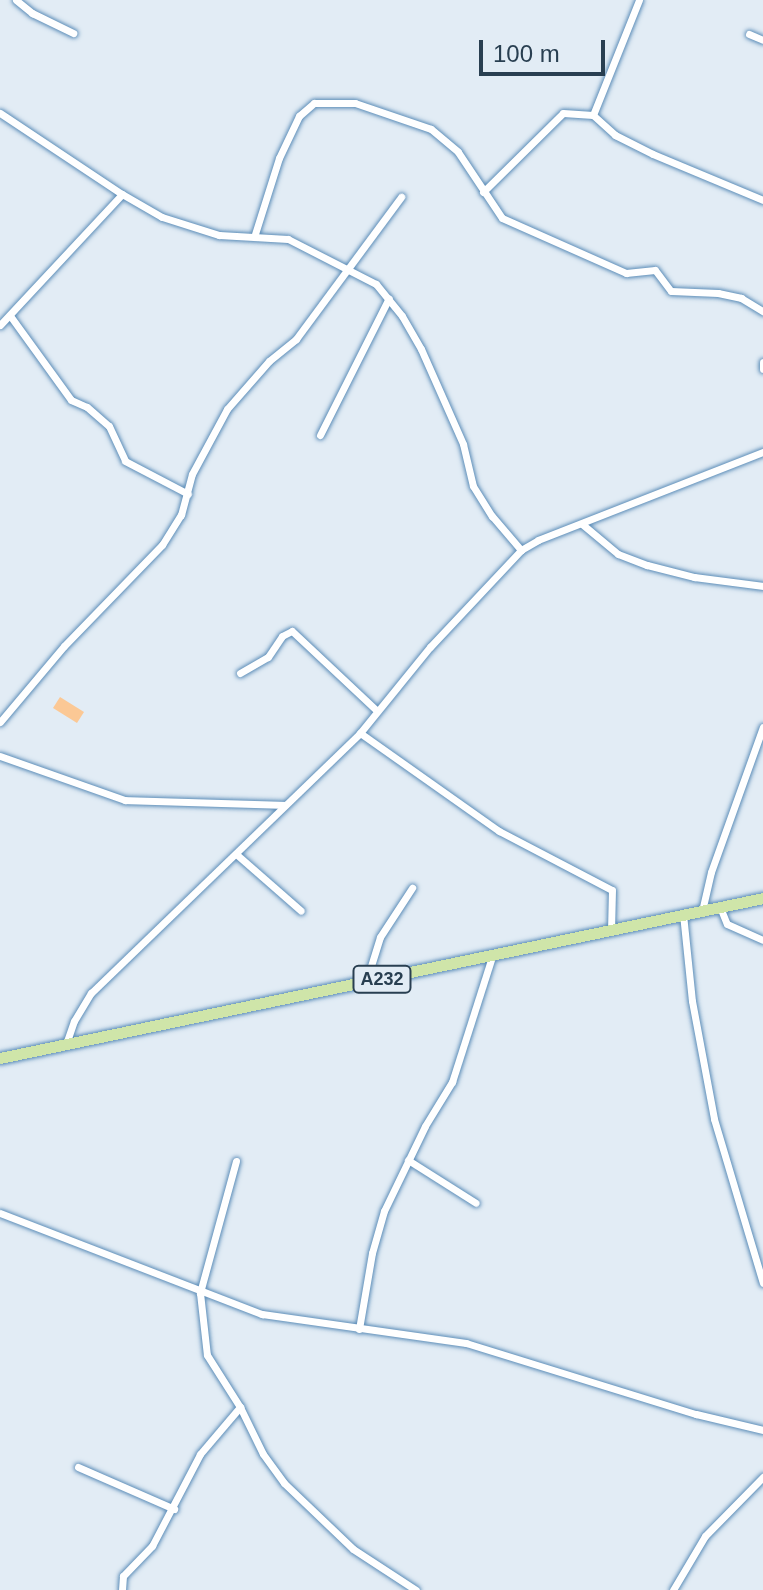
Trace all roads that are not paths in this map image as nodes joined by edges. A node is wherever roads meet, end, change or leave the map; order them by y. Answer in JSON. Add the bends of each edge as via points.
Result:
{"nodes":[{"id":1,"x":16,"y":0,"type":"edge"},
{"id":2,"x":639,"y":0,"type":"edge"},
{"id":3,"x":73,"y":33,"type":"dead end"},
{"id":4,"x":749,"y":34,"type":"dead end"},
{"id":5,"x":763,"y":40,"type":"edge"},
{"id":6,"x":0,"y":113,"type":"edge"},
{"id":7,"x":593,"y":115,"type":"junction"},
{"id":8,"x":483,"y":192,"type":"junction"},
{"id":9,"x":122,"y":194,"type":"junction"},
{"id":10,"x":401,"y":197,"type":"dead end"},
{"id":11,"x":763,"y":200,"type":"edge"},
{"id":12,"x":255,"y":234,"type":"junction"},
{"id":13,"x":349,"y":269,"type":"junction"},
{"id":14,"x":389,"y":298,"type":"junction"},
{"id":15,"x":763,"y":311,"type":"edge"},
{"id":16,"x":11,"y":317,"type":"junction"},
{"id":17,"x":0,"y":325,"type":"edge"},
{"id":18,"x":763,"y":362,"type":"edge"},
{"id":19,"x":763,"y":369,"type":"edge"},
{"id":20,"x":320,"y":435,"type":"dead end"},
{"id":21,"x":763,"y":452,"type":"edge"},
{"id":22,"x":188,"y":494,"type":"junction"},
{"id":23,"x":582,"y":524,"type":"junction"},
{"id":24,"x":521,"y":550,"type":"junction"},
{"id":25,"x":763,"y":586,"type":"edge"},
{"id":26,"x":240,"y":673,"type":"dead end"},
{"id":27,"x":376,"y":710,"type":"junction"},
{"id":28,"x":0,"y":722,"type":"edge"},
{"id":29,"x":763,"y":727,"type":"edge"},
{"id":30,"x":360,"y":733,"type":"junction"},
{"id":31,"x":0,"y":756,"type":"edge"},
{"id":32,"x":284,"y":805,"type":"junction"},
{"id":33,"x":236,"y":854,"type":"junction"},
{"id":34,"x":412,"y":888,"type":"dead end"},
{"id":35,"x":763,"y":898,"type":"edge"},
{"id":36,"x":720,"y":907,"type":"junction"},
{"id":37,"x":301,"y":911,"type":"dead end"},
{"id":38,"x":702,"y":911,"type":"junction"},
{"id":39,"x":683,"y":914,"type":"junction"},
{"id":40,"x":611,"y":930,"type":"junction"},
{"id":41,"x":763,"y":940,"type":"edge"},
{"id":42,"x":492,"y":957,"type":"junction"},
{"id":43,"x":366,"y":982,"type":"junction"},
{"id":44,"x":66,"y":1044,"type":"junction"},
{"id":45,"x":0,"y":1058,"type":"edge"},
{"id":46,"x":408,"y":1160,"type":"junction"},
{"id":47,"x":236,"y":1161,"type":"dead end"},
{"id":48,"x":476,"y":1203,"type":"dead end"},
{"id":49,"x":0,"y":1213,"type":"edge"},
{"id":50,"x":763,"y":1283,"type":"edge"},
{"id":51,"x":200,"y":1293,"type":"junction"},
{"id":52,"x":359,"y":1329,"type":"junction"},
{"id":53,"x":240,"y":1407,"type":"junction"},
{"id":54,"x":763,"y":1430,"type":"edge"},
{"id":55,"x":78,"y":1467,"type":"dead end"},
{"id":56,"x":763,"y":1477,"type":"edge"},
{"id":57,"x":174,"y":1509,"type":"junction"},
{"id":58,"x":122,"y":1590,"type":"edge"},
{"id":59,"x":416,"y":1590,"type":"edge"},
{"id":60,"x":673,"y":1590,"type":"edge"}],
"edges":[{"from":1,"to":3,"type":"street"},
{"from":2,"to":7,"type":"street"},
{"from":4,"to":5,"type":"street"},
{"from":6,"to":9,"type":"street"},
{"from":7,"to":8,"type":"street","via":[[563,113]]},
{"from":7,"to":11,"type":"street","via":[[640,148]]},
{"from":8,"to":12,"type":"street","via":[[458,152],[431,129],[355,103],[314,103],[299,116],[279,158]]},
{"from":8,"to":15,"type":"street","via":[[502,218],[626,273],[655,270],[671,291],[730,295]]},
{"from":9,"to":12,"type":"street","via":[[192,229]]},
{"from":9,"to":16,"type":"street"},
{"from":10,"to":13,"type":"street"},
{"from":12,"to":13,"type":"street","via":[[288,239]]},
{"from":13,"to":14,"type":"street"},
{"from":13,"to":22,"type":"street","via":[[296,339],[227,409],[192,474]]},
{"from":14,"to":20,"type":"street"},
{"from":14,"to":24,"type":"street","via":[[440,391],[463,444],[473,486]]},
{"from":16,"to":17,"type":"street"},
{"from":16,"to":22,"type":"street","via":[[62,391],[109,426],[125,461]]},
{"from":18,"to":19,"type":"street"},
{"from":21,"to":23,"type":"street"},
{"from":22,"to":28,"type":"street","via":[[162,545],[64,646]]},
{"from":23,"to":24,"type":"street"},
{"from":23,"to":25,"type":"street","via":[[618,554],[647,565]]},
{"from":24,"to":27,"type":"street"},
{"from":26,"to":27,"type":"street","via":[[268,657],[292,631]]},
{"from":27,"to":30,"type":"street"},
{"from":29,"to":38,"type":"street"},
{"from":30,"to":32,"type":"street"},
{"from":30,"to":40,"type":"street","via":[[499,831],[612,890]]},
{"from":31,"to":32,"type":"street","via":[[125,800]]},
{"from":32,"to":33,"type":"street"},
{"from":33,"to":37,"type":"street"},
{"from":33,"to":44,"type":"street","via":[[91,993]]},
{"from":34,"to":43,"type":"street","via":[[380,937]]},
{"from":35,"to":36,"type":"main road","number":"A232"},
{"from":36,"to":38,"type":"main road","number":"A232"},
{"from":36,"to":41,"type":"street","via":[[727,924]]},
{"from":38,"to":39,"type":"main road","number":"A232"},
{"from":39,"to":40,"type":"main road","number":"A232"},
{"from":39,"to":50,"type":"street","via":[[692,1001],[714,1119]]},
{"from":40,"to":42,"type":"main road","number":"A232"},
{"from":42,"to":43,"type":"main road","number":"A232"},
{"from":42,"to":46,"type":"street","via":[[452,1082]]},
{"from":43,"to":44,"type":"main road","number":"A232"},
{"from":44,"to":45,"type":"main road","number":"A232"},
{"from":46,"to":48,"type":"street"},
{"from":46,"to":52,"type":"street","via":[[384,1211]]},
{"from":47,"to":51,"type":"street"},
{"from":49,"to":51,"type":"street"},
{"from":51,"to":52,"type":"street","via":[[262,1314]]},
{"from":51,"to":53,"type":"street","via":[[207,1355]]},
{"from":52,"to":54,"type":"street","via":[[466,1343]]},
{"from":53,"to":57,"type":"street","via":[[200,1454]]},
{"from":53,"to":59,"type":"street","via":[[284,1483],[346,1544]]},
{"from":55,"to":57,"type":"street"},
{"from":56,"to":60,"type":"street","via":[[705,1536]]},
{"from":57,"to":58,"type":"street","via":[[145,1558],[123,1576]]}]}
